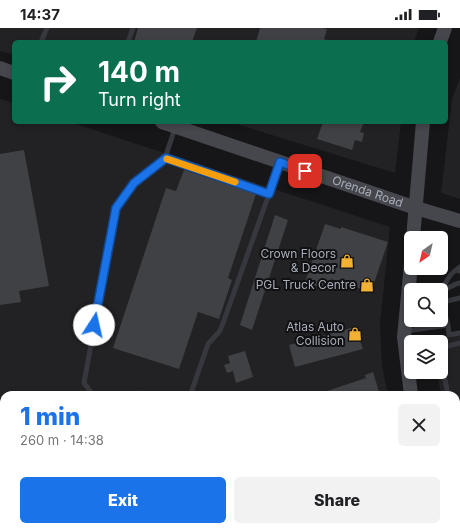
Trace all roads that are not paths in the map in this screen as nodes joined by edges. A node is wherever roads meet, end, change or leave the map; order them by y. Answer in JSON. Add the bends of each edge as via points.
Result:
{"nodes":[{"id":1,"x":47,"y":28,"type":"edge"},
{"id":2,"x":132,"y":28,"type":"edge"},
{"id":3,"x":445,"y":28,"type":"edge"},
{"id":4,"x":42,"y":40,"type":"edge"},
{"id":5,"x":129,"y":40,"type":"edge"},
{"id":6,"x":441,"y":40,"type":"edge"},
{"id":7,"x":0,"y":68,"type":"edge"},
{"id":8,"x":12,"y":72,"type":"edge"},
{"id":9,"x":169,"y":124,"type":"edge"},
{"id":10,"x":423,"y":124,"type":"edge"},
{"id":11,"x":166,"y":158,"type":"junction"},
{"id":12,"x":280,"y":162,"type":"junction"},
{"id":13,"x":269,"y":194,"type":"junction"},
{"id":14,"x":416,"y":208,"type":"junction"},
{"id":15,"x":460,"y":221,"type":"edge"},
{"id":16,"x":414,"y":231,"type":"edge"},
{"id":17,"x":459,"y":270,"type":"edge"},
{"id":18,"x":410,"y":275,"type":"edge"},
{"id":19,"x":446,"y":283,"type":"edge"},
{"id":20,"x":460,"y":283,"type":"edge"},
{"id":21,"x":448,"y":288,"type":"edge"},
{"id":22,"x":460,"y":298,"type":"edge"},
{"id":23,"x":448,"y":301,"type":"edge"},
{"id":24,"x":448,"y":325,"type":"edge"},
{"id":25,"x":434,"y":327,"type":"edge"},
{"id":26,"x":405,"y":331,"type":"junction"},
{"id":27,"x":460,"y":333,"type":"edge"},
{"id":28,"x":406,"y":335,"type":"edge"},
{"id":29,"x":460,"y":343,"type":"edge"},
{"id":30,"x":448,"y":346,"type":"edge"},
{"id":31,"x":410,"y":379,"type":"edge"},
{"id":32,"x":445,"y":379,"type":"edge"},
{"id":33,"x":192,"y":390,"type":"dead end"},
{"id":34,"x":90,"y":391,"type":"edge"},
{"id":35,"x":411,"y":391,"type":"edge"},
{"id":36,"x":447,"y":391,"type":"edge"}],
"edges":[{"from":1,"to":4,"type":"lane"},
{"from":2,"to":5,"type":"lane"},
{"from":3,"to":6,"type":"street"},
{"from":7,"to":8,"type":"street"},
{"from":9,"to":11,"type":"lane"},
{"from":9,"to":12,"type":"street","name":"Orenda Road"},
{"from":10,"to":14,"type":"street"},
{"from":11,"to":13,"type":"lane"},
{"from":11,"to":34,"type":"lane","via":[[134,183],[116,208],[84,383]]},
{"from":12,"to":13,"type":"lane"},
{"from":12,"to":14,"type":"street","name":"Orenda Road"},
{"from":13,"to":33,"type":"lane","via":[[222,326],[208,344]]},
{"from":14,"to":15,"type":"street","name":"Orenda Road"},
{"from":14,"to":16,"type":"street"},
{"from":17,"to":19,"type":"lane","via":[[451,273]]},
{"from":18,"to":26,"type":"street"},
{"from":20,"to":21,"type":"lane"},
{"from":22,"to":23,"type":"lane"},
{"from":24,"to":27,"type":"lane","via":[[449,335]]},
{"from":25,"to":26,"type":"lane"},
{"from":26,"to":28,"type":"street"},
{"from":29,"to":30,"type":"lane"},
{"from":31,"to":35,"type":"street"},
{"from":32,"to":36,"type":"lane"}]}
